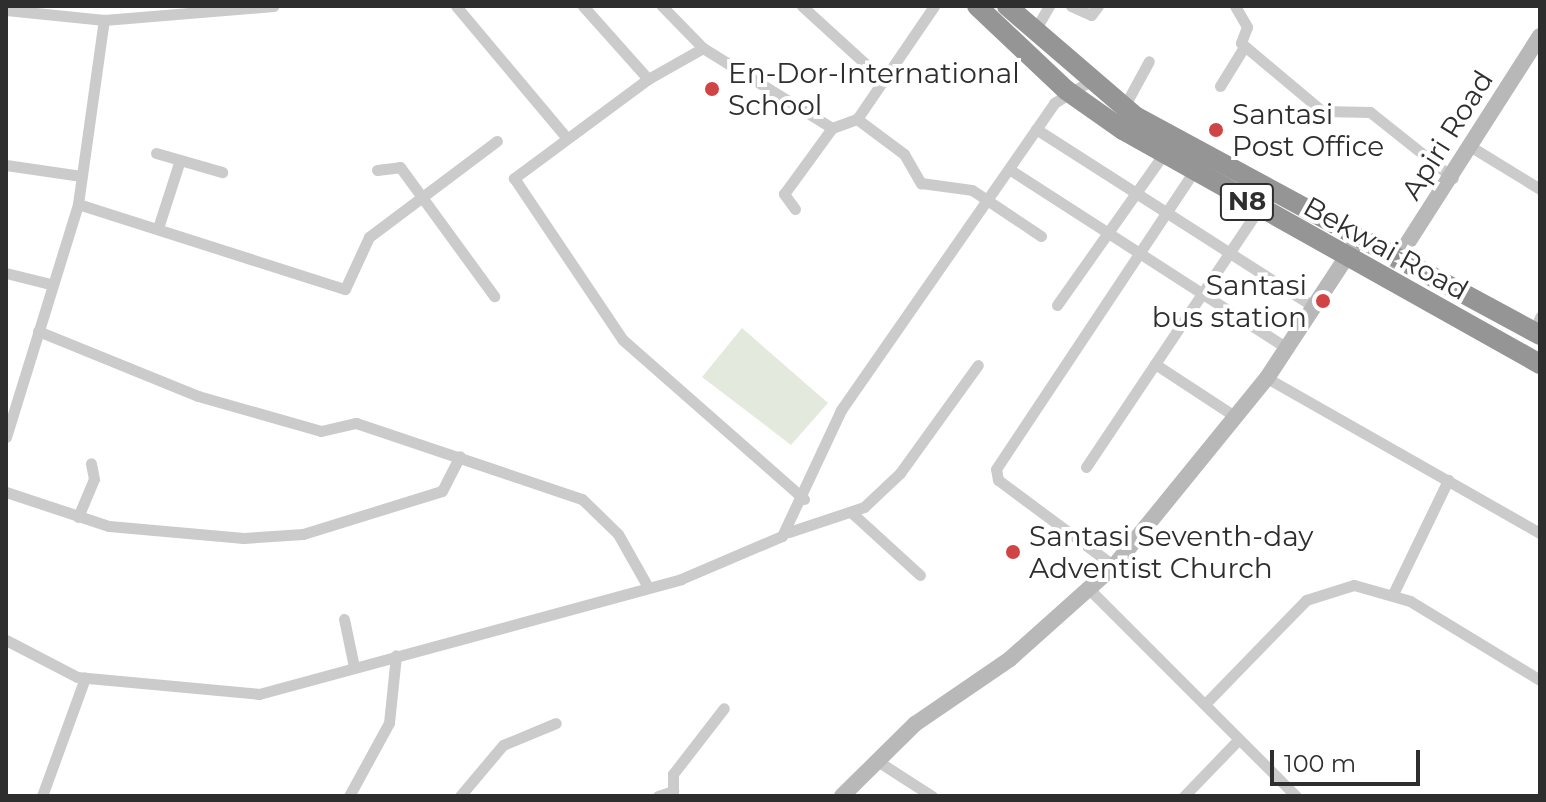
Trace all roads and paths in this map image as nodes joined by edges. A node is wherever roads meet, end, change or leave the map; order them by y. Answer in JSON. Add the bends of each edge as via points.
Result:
{"nodes":[{"id":1,"x":273,"y":6,"type":"edge"},
{"id":2,"x":456,"y":6,"type":"edge"},
{"id":3,"x":583,"y":6,"type":"edge"},
{"id":4,"x":662,"y":6,"type":"edge"},
{"id":5,"x":802,"y":6,"type":"edge"},
{"id":6,"x":934,"y":6,"type":"edge"},
{"id":7,"x":977,"y":6,"type":"edge"},
{"id":8,"x":1007,"y":6,"type":"edge"},
{"id":9,"x":1051,"y":6,"type":"edge"},
{"id":10,"x":1071,"y":6,"type":"edge"},
{"id":11,"x":1098,"y":6,"type":"edge"},
{"id":12,"x":1235,"y":6,"type":"edge"},
{"id":13,"x":259,"y":7,"type":"edge"},
{"id":14,"x":6,"y":10,"type":"edge"},
{"id":15,"x":104,"y":20,"type":"junction"},
{"id":16,"x":1038,"y":26,"type":"junction"},
{"id":17,"x":1540,"y":36,"type":"edge"},
{"id":18,"x":1244,"y":47,"type":"junction"},
{"id":19,"x":703,"y":48,"type":"junction"},
{"id":20,"x":1149,"y":61,"type":"dead end"},
{"id":21,"x":648,"y":79,"type":"junction"},
{"id":22,"x":883,"y":80,"type":"junction"},
{"id":23,"x":1090,"y":81,"type":"junction"},
{"id":24,"x":1220,"y":86,"type":"dead end"},
{"id":25,"x":1066,"y":90,"type":"junction"},
{"id":26,"x":1124,"y":107,"type":"junction"},
{"id":27,"x":857,"y":119,"type":"junction"},
{"id":28,"x":832,"y":128,"type":"junction"},
{"id":29,"x":1036,"y":129,"type":"junction"},
{"id":30,"x":566,"y":137,"type":"junction"},
{"id":31,"x":497,"y":141,"type":"dead end"},
{"id":32,"x":1473,"y":148,"type":"junction"},
{"id":33,"x":156,"y":153,"type":"dead end"},
{"id":34,"x":1163,"y":155,"type":"junction"},
{"id":35,"x":180,"y":160,"type":"junction"},
{"id":36,"x":6,"y":165,"type":"edge"},
{"id":37,"x":1009,"y":169,"type":"junction"},
{"id":38,"x":377,"y":170,"type":"dead end"},
{"id":39,"x":222,"y":172,"type":"dead end"},
{"id":40,"x":1193,"y":173,"type":"junction"},
{"id":41,"x":81,"y":176,"type":"junction"},
{"id":42,"x":1453,"y":178,"type":"junction"},
{"id":43,"x":1540,"y":189,"type":"edge"},
{"id":44,"x":1134,"y":195,"type":"junction"},
{"id":45,"x":987,"y":200,"type":"junction"},
{"id":46,"x":422,"y":201,"type":"junction"},
{"id":47,"x":78,"y":204,"type":"junction"},
{"id":48,"x":795,"y":209,"type":"dead end"},
{"id":49,"x":1259,"y":209,"type":"junction"},
{"id":50,"x":1166,"y":214,"type":"junction"},
{"id":51,"x":158,"y":228,"type":"junction"},
{"id":52,"x":1111,"y":230,"type":"junction"},
{"id":53,"x":1041,"y":236,"type":"dead end"},
{"id":54,"x":1359,"y":240,"type":"junction"},
{"id":55,"x":1140,"y":251,"type":"junction"},
{"id":56,"x":1230,"y":254,"type":"junction"},
{"id":57,"x":1343,"y":256,"type":"junction"},
{"id":58,"x":1396,"y":261,"type":"junction"},
{"id":59,"x":6,"y":273,"type":"edge"},
{"id":60,"x":50,"y":284,"type":"junction"},
{"id":61,"x":1204,"y":291,"type":"junction"},
{"id":62,"x":494,"y":296,"type":"dead end"},
{"id":63,"x":1057,"y":305,"type":"dead end"},
{"id":64,"x":1311,"y":305,"type":"junction"},
{"id":65,"x":1538,"y":328,"type":"edge"},
{"id":66,"x":38,"y":331,"type":"junction"},
{"id":67,"x":1285,"y":347,"type":"junction"},
{"id":68,"x":1155,"y":364,"type":"junction"},
{"id":69,"x":1540,"y":364,"type":"edge"},
{"id":70,"x":978,"y":365,"type":"dead end"},
{"id":71,"x":1267,"y":378,"type":"junction"},
{"id":72,"x":12,"y":404,"type":"edge"},
{"id":73,"x":1236,"y":417,"type":"junction"},
{"id":74,"x":6,"y":437,"type":"edge"},
{"id":75,"x":460,"y":456,"type":"junction"},
{"id":76,"x":91,"y":463,"type":"dead end"},
{"id":77,"x":1086,"y":467,"type":"dead end"},
{"id":78,"x":1448,"y":480,"type":"junction"},
{"id":79,"x":6,"y":492,"type":"edge"},
{"id":80,"x":804,"y":499,"type":"junction"},
{"id":81,"x":852,"y":513,"type":"junction"},
{"id":82,"x":78,"y":517,"type":"junction"},
{"id":83,"x":789,"y":532,"type":"junction"},
{"id":84,"x":1540,"y":533,"type":"edge"},
{"id":85,"x":1114,"y":566,"type":"junction"},
{"id":86,"x":920,"y":575,"type":"dead end"},
{"id":87,"x":648,"y":587,"type":"junction"},
{"id":88,"x":1091,"y":591,"type":"junction"},
{"id":89,"x":1393,"y":594,"type":"junction"},
{"id":90,"x":344,"y":619,"type":"dead end"},
{"id":91,"x":6,"y":640,"type":"edge"},
{"id":92,"x":396,"y":655,"type":"junction"},
{"id":93,"x":354,"y":667,"type":"junction"},
{"id":94,"x":85,"y":678,"type":"junction"},
{"id":95,"x":1540,"y":680,"type":"edge"},
{"id":96,"x":1205,"y":704,"type":"junction"},
{"id":97,"x":724,"y":708,"type":"dead end"},
{"id":98,"x":556,"y":723,"type":"dead end"},
{"id":99,"x":1239,"y":739,"type":"junction"},
{"id":100,"x":879,"y":762,"type":"junction"},
{"id":101,"x":676,"y":794,"type":"edge"},
{"id":102,"x":42,"y":796,"type":"edge"},
{"id":103,"x":349,"y":796,"type":"edge"},
{"id":104,"x":460,"y":796,"type":"edge"},
{"id":105,"x":658,"y":796,"type":"edge"},
{"id":106,"x":842,"y":796,"type":"edge"},
{"id":107,"x":932,"y":796,"type":"edge"},
{"id":108,"x":1184,"y":796,"type":"edge"},
{"id":109,"x":1296,"y":796,"type":"edge"}],
"edges":[{"from":1,"to":13,"type":"street"},
{"from":2,"to":30,"type":"street"},
{"from":3,"to":21,"type":"street"},
{"from":4,"to":19,"type":"street"},
{"from":5,"to":22,"type":"street"},
{"from":6,"to":22,"type":"street"},
{"from":7,"to":25,"type":"highway","name":"Bekwai Road","number":"N8"},
{"from":8,"to":16,"type":"highway","name":"Bekwai Road","number":"N8"},
{"from":9,"to":16,"type":"street"},
{"from":10,"to":11,"type":"street","via":[[1091,15]]},
{"from":12,"to":18,"type":"street","via":[[1247,27]]},
{"from":13,"to":15,"type":"street"},
{"from":14,"to":15,"type":"street"},
{"from":15,"to":41,"type":"street"},
{"from":16,"to":23,"type":"highway","name":"Bekwai Road","number":"N8"},
{"from":17,"to":32,"type":"street","name":"Apiri Road"},
{"from":18,"to":24,"type":"street"},
{"from":18,"to":42,"type":"street","via":[[1322,111],[1370,112]]},
{"from":19,"to":21,"type":"street"},
{"from":19,"to":28,"type":"street"},
{"from":20,"to":26,"type":"street"},
{"from":21,"to":30,"type":"street"},
{"from":22,"to":27,"type":"street"},
{"from":23,"to":25,"type":"street"},
{"from":23,"to":26,"type":"highway","name":"Bekwai Road","number":"N8"},
{"from":25,"to":29,"type":"street"},
{"from":25,"to":34,"type":"highway","name":"Bekwai Road","number":"N8"},
{"from":26,"to":54,"type":"highway","name":"Bekwai Road","number":"N8"},
{"from":27,"to":28,"type":"street"},
{"from":27,"to":45,"type":"street","via":[[904,154],[921,183],[954,185]]},
{"from":28,"to":48,"type":"street","via":[[784,194]]},
{"from":29,"to":37,"type":"street"},
{"from":29,"to":44,"type":"street"},
{"from":30,"to":80,"type":"street","via":[[514,178],[572,270],[623,340]]},
{"from":31,"to":46,"type":"street"},
{"from":32,"to":42,"type":"street","name":"Apiri Road"},
{"from":32,"to":43,"type":"street"},
{"from":33,"to":35,"type":"street"},
{"from":34,"to":40,"type":"highway","name":"Bekwai Road","number":"N8"},
{"from":34,"to":44,"type":"street"},
{"from":35,"to":39,"type":"street"},
{"from":35,"to":51,"type":"street"},
{"from":36,"to":41,"type":"street"},
{"from":37,"to":45,"type":"street"},
{"from":37,"to":52,"type":"street"},
{"from":38,"to":46,"type":"street","via":[[397,164]]},
{"from":40,"to":49,"type":"highway","name":"Bekwai Road","number":"N8"},
{"from":40,"to":50,"type":"street"},
{"from":41,"to":47,"type":"street"},
{"from":42,"to":58,"type":"street","name":"Apiri Road"},
{"from":44,"to":50,"type":"street"},
{"from":44,"to":52,"type":"street"},
{"from":45,"to":53,"type":"street"},
{"from":45,"to":80,"type":"street","via":[[841,410]]},
{"from":46,"to":51,"type":"street","via":[[407,203],[362,244],[345,289]]},
{"from":46,"to":62,"type":"street"},
{"from":47,"to":51,"type":"street"},
{"from":47,"to":60,"type":"street"},
{"from":49,"to":56,"type":"street"},
{"from":49,"to":57,"type":"highway","name":"Bekwai Road","number":"N8"},
{"from":50,"to":55,"type":"street"},
{"from":50,"to":56,"type":"street"},
{"from":52,"to":55,"type":"street"},
{"from":52,"to":63,"type":"street"},
{"from":54,"to":57,"type":"street"},
{"from":54,"to":58,"type":"highway","name":"Bekwai Road","number":"N8"},
{"from":55,"to":61,"type":"street"},
{"from":55,"to":85,"type":"street","via":[[996,469],[998,480]]},
{"from":56,"to":61,"type":"street"},
{"from":56,"to":64,"type":"street"},
{"from":57,"to":64,"type":"street"},
{"from":57,"to":69,"type":"highway","name":"Bekwai Road","number":"N8"},
{"from":58,"to":65,"type":"highway","name":"Bekwai Road","number":"N8"},
{"from":59,"to":60,"type":"street"},
{"from":60,"to":66,"type":"street"},
{"from":61,"to":67,"type":"street"},
{"from":61,"to":68,"type":"street"},
{"from":64,"to":67,"type":"street"},
{"from":66,"to":72,"type":"street"},
{"from":66,"to":75,"type":"street","via":[[198,396],[321,431],[356,423]]},
{"from":67,"to":71,"type":"street"},
{"from":68,"to":73,"type":"street"},
{"from":68,"to":77,"type":"street"},
{"from":70,"to":81,"type":"street","via":[[900,473]]},
{"from":71,"to":73,"type":"street"},
{"from":71,"to":78,"type":"street"},
{"from":72,"to":74,"type":"street"},
{"from":73,"to":85,"type":"street"},
{"from":75,"to":82,"type":"street","via":[[442,491],[303,534],[187,535]]},
{"from":75,"to":87,"type":"street","via":[[592,506]]},
{"from":76,"to":82,"type":"street","via":[[94,479]]},
{"from":78,"to":84,"type":"street"},
{"from":78,"to":89,"type":"street"},
{"from":79,"to":82,"type":"street"},
{"from":80,"to":83,"type":"street"},
{"from":81,"to":83,"type":"street"},
{"from":81,"to":86,"type":"street"},
{"from":83,"to":87,"type":"street"},
{"from":85,"to":88,"type":"street"},
{"from":87,"to":92,"type":"street"},
{"from":88,"to":96,"type":"street"},
{"from":88,"to":100,"type":"street","via":[[915,724]]},
{"from":89,"to":95,"type":"street"},
{"from":89,"to":96,"type":"street","via":[[1354,585],[1306,600]]},
{"from":90,"to":93,"type":"street"},
{"from":91,"to":94,"type":"street"},
{"from":92,"to":93,"type":"street"},
{"from":92,"to":103,"type":"street","via":[[389,723]]},
{"from":93,"to":94,"type":"street","via":[[247,694]]},
{"from":94,"to":102,"type":"street"},
{"from":96,"to":99,"type":"street"},
{"from":97,"to":101,"type":"street","via":[[673,774]]},
{"from":98,"to":104,"type":"street","via":[[503,745]]},
{"from":99,"to":108,"type":"street"},
{"from":99,"to":109,"type":"street"},
{"from":100,"to":106,"type":"street"},
{"from":100,"to":107,"type":"street"},
{"from":101,"to":105,"type":"street"}]}
